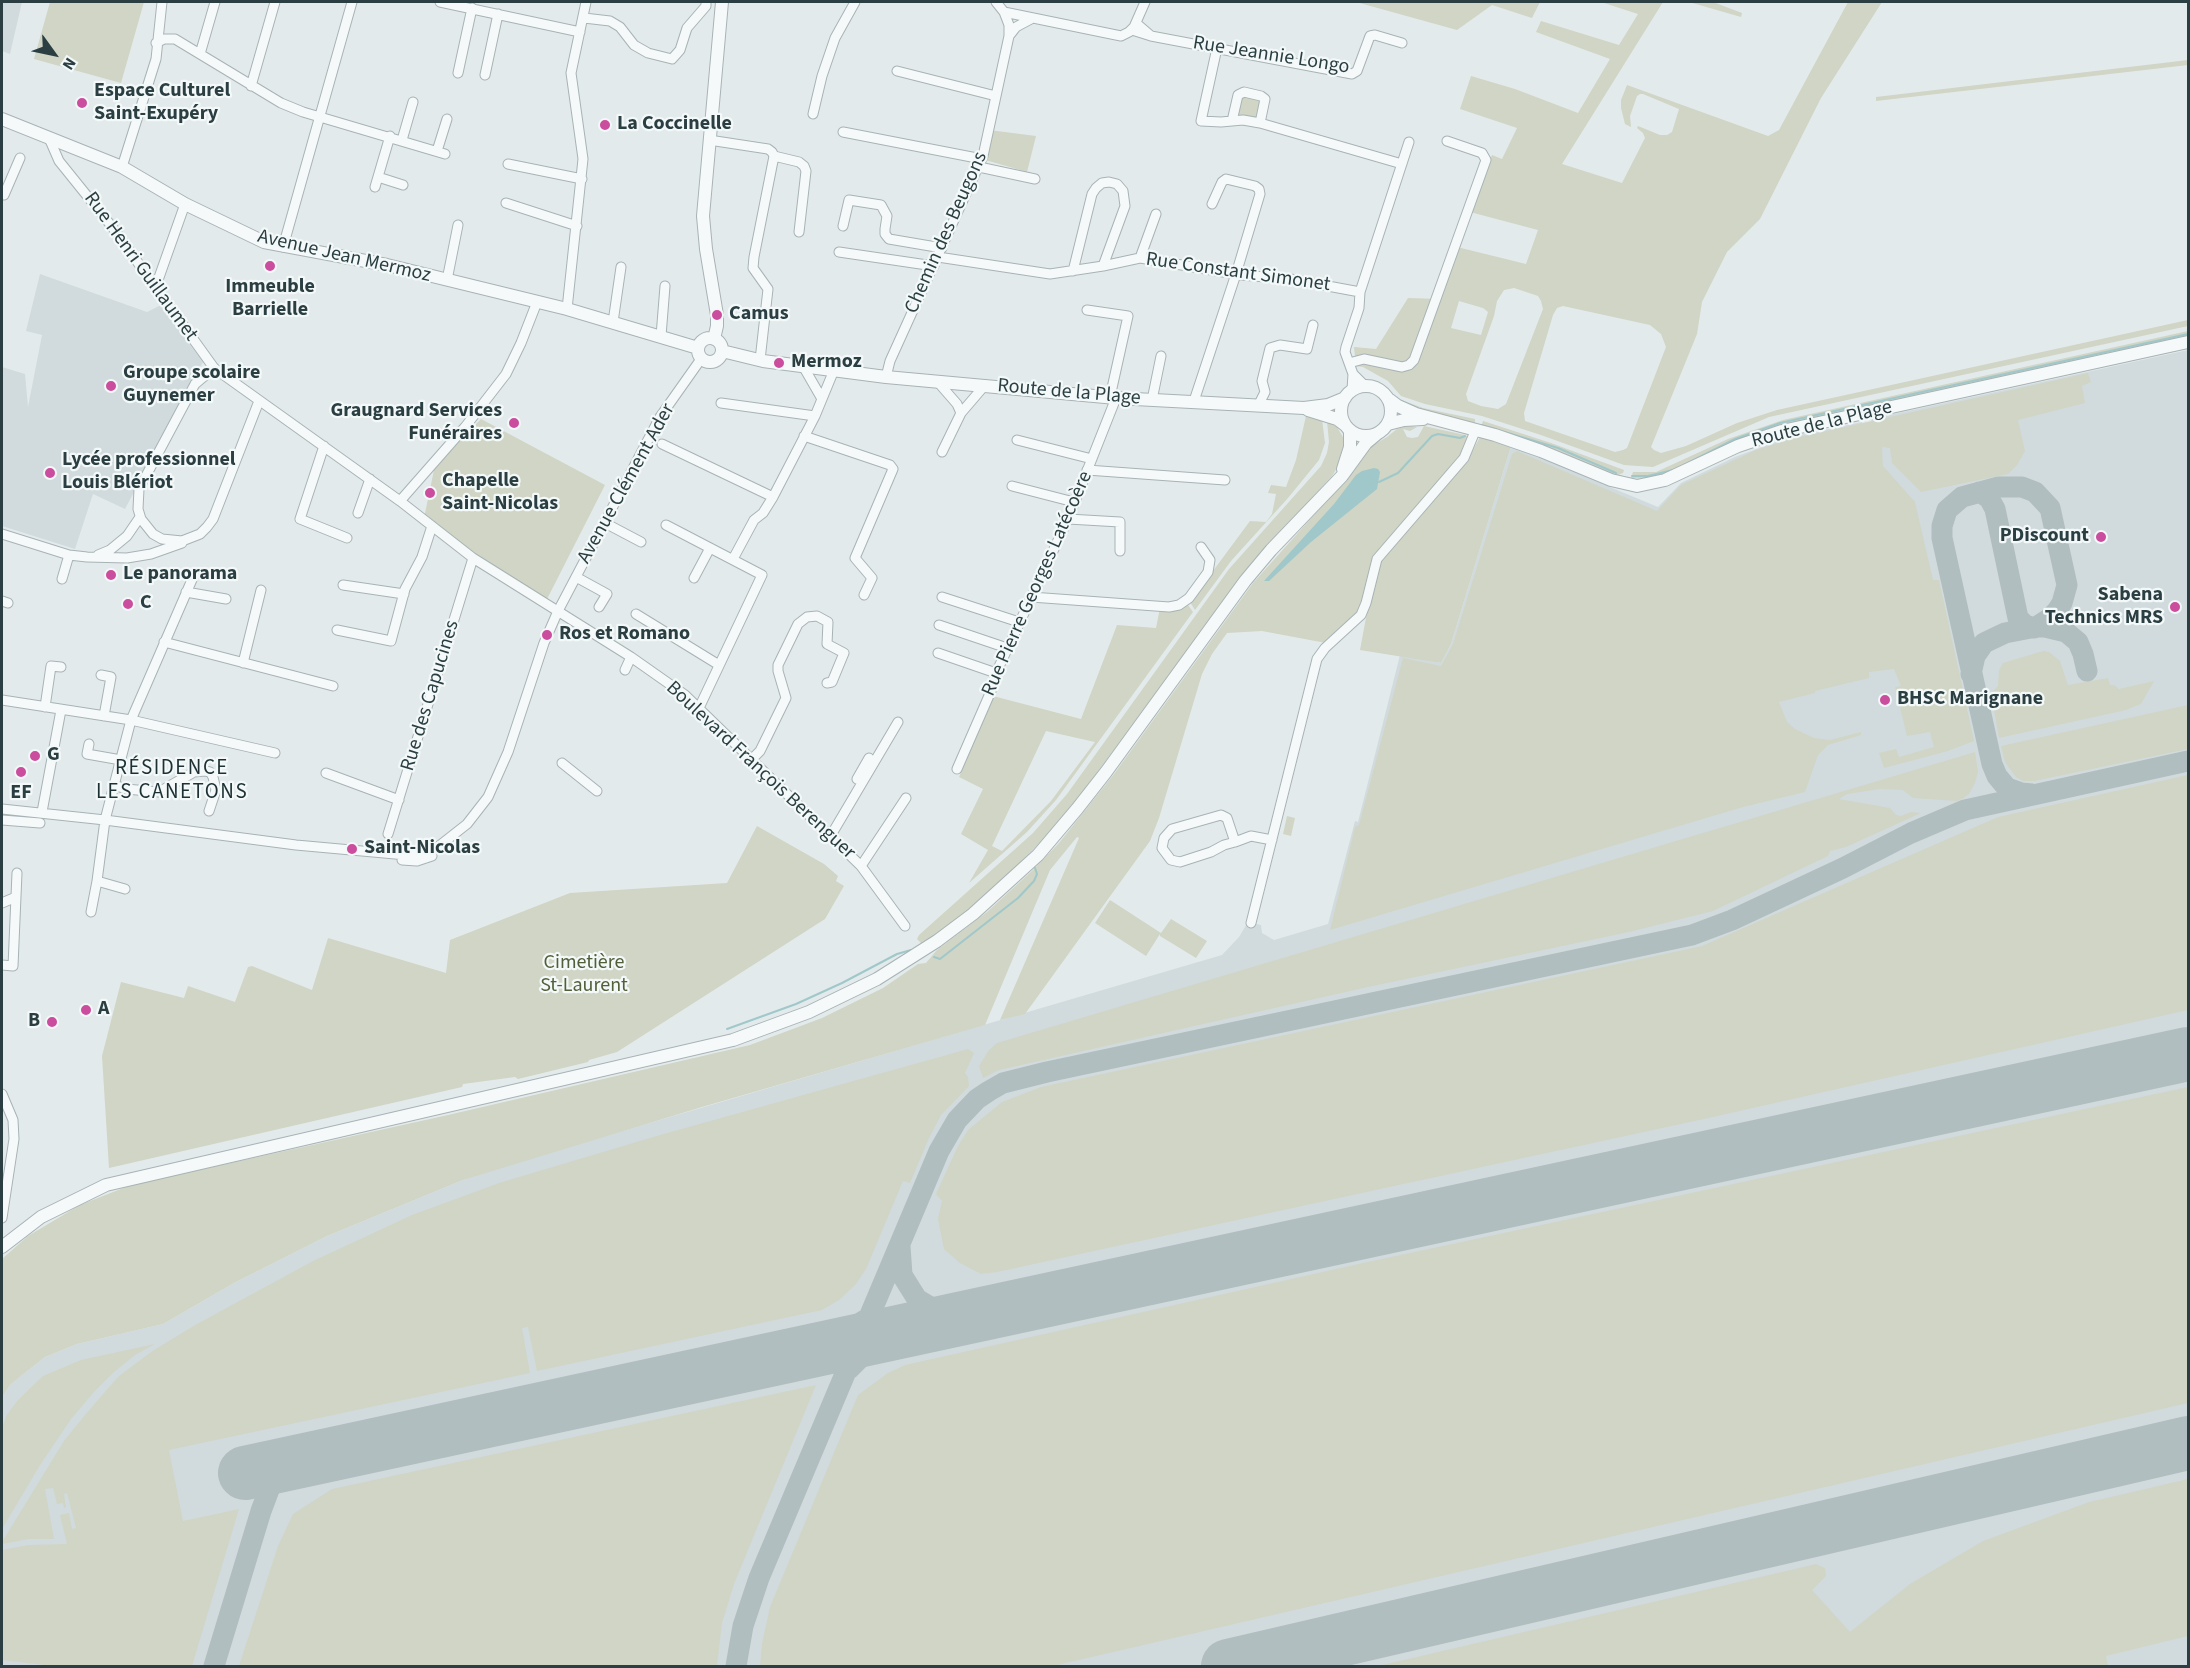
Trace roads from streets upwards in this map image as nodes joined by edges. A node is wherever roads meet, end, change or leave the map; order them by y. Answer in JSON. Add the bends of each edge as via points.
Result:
{"nodes":[{"id":1,"x":162,"y":2,"type":"edge"},
{"id":2,"x":215,"y":2,"type":"edge"},
{"id":3,"x":275,"y":2,"type":"edge"},
{"id":4,"x":352,"y":2,"type":"edge"},
{"id":5,"x":440,"y":2,"type":"edge"},
{"id":6,"x":586,"y":2,"type":"edge"},
{"id":7,"x":706,"y":2,"type":"edge"},
{"id":8,"x":722,"y":2,"type":"edge"},
{"id":9,"x":855,"y":2,"type":"edge"},
{"id":10,"x":996,"y":2,"type":"edge"},
{"id":11,"x":1144,"y":2,"type":"edge"},
{"id":12,"x":472,"y":8,"type":"junction"},
{"id":13,"x":1004,"y":12,"type":"junction"},
{"id":14,"x":498,"y":14,"type":"junction"},
{"id":15,"x":584,"y":18,"type":"junction"},
{"id":16,"x":1031,"y":19,"type":"junction"},
{"id":17,"x":1134,"y":27,"type":"junction"},
{"id":18,"x":580,"y":32,"type":"junction"},
{"id":19,"x":1009,"y":36,"type":"junction"},
{"id":20,"x":156,"y":43,"type":"junction"},
{"id":21,"x":1402,"y":43,"type":"dead end"},
{"id":22,"x":1217,"y":48,"type":"junction"},
{"id":23,"x":200,"y":54,"type":"junction"},
{"id":24,"x":897,"y":71,"type":"dead end"},
{"id":25,"x":458,"y":73,"type":"dead end"},
{"id":26,"x":485,"y":75,"type":"dead end"},
{"id":27,"x":251,"y":86,"type":"junction"},
{"id":28,"x":996,"y":96,"type":"junction"},
{"id":29,"x":413,"y":102,"type":"dead end"},
{"id":30,"x":813,"y":114,"type":"dead end"},
{"id":31,"x":319,"y":117,"type":"junction"},
{"id":32,"x":2,"y":118,"type":"edge"},
{"id":33,"x":447,"y":119,"type":"dead end"},
{"id":34,"x":1232,"y":121,"type":"junction"},
{"id":35,"x":1260,"y":123,"type":"junction"},
{"id":36,"x":843,"y":132,"type":"dead end"},
{"id":37,"x":390,"y":136,"type":"junction"},
{"id":38,"x":49,"y":138,"type":"junction"},
{"id":39,"x":402,"y":140,"type":"junction"},
{"id":40,"x":709,"y":140,"type":"junction"},
{"id":41,"x":1447,"y":141,"type":"dead end"},
{"id":42,"x":1409,"y":142,"type":"dead end"},
{"id":43,"x":774,"y":156,"type":"junction"},
{"id":44,"x":20,"y":158,"type":"dead end"},
{"id":45,"x":980,"y":163,"type":"junction"},
{"id":46,"x":508,"y":164,"type":"dead end"},
{"id":47,"x":1402,"y":164,"type":"junction"},
{"id":48,"x":122,"y":166,"type":"junction"},
{"id":49,"x":378,"y":177,"type":"junction"},
{"id":50,"x":582,"y":179,"type":"junction"},
{"id":51,"x":1035,"y":179,"type":"dead end"},
{"id":52,"x":403,"y":185,"type":"dead end"},
{"id":53,"x":375,"y":187,"type":"dead end"},
{"id":54,"x":2,"y":194,"type":"edge"},
{"id":55,"x":506,"y":203,"type":"dead end"},
{"id":56,"x":185,"y":204,"type":"junction"},
{"id":57,"x":1212,"y":204,"type":"dead end"},
{"id":58,"x":1156,"y":214,"type":"dead end"},
{"id":59,"x":458,"y":225,"type":"dead end"},
{"id":60,"x":577,"y":226,"type":"junction"},
{"id":61,"x":843,"y":226,"type":"dead end"},
{"id":62,"x":799,"y":232,"type":"dead end"},
{"id":63,"x":283,"y":247,"type":"junction"},
{"id":64,"x":839,"y":252,"type":"dead end"},
{"id":65,"x":938,"y":257,"type":"junction"},
{"id":66,"x":1140,"y":258,"type":"junction"},
{"id":67,"x":621,"y":267,"type":"dead end"},
{"id":68,"x":1103,"y":267,"type":"junction"},
{"id":69,"x":1073,"y":271,"type":"junction"},
{"id":70,"x":1236,"y":274,"type":"junction"},
{"id":71,"x":447,"y":280,"type":"junction"},
{"id":72,"x":157,"y":283,"type":"dead end"},
{"id":73,"x":665,"y":286,"type":"dead end"},
{"id":74,"x":1360,"y":292,"type":"junction"},
{"id":75,"x":537,"y":302,"type":"junction"},
{"id":76,"x":567,"y":309,"type":"junction"},
{"id":77,"x":1087,"y":310,"type":"dead end"},
{"id":78,"x":613,"y":322,"type":"junction"},
{"id":79,"x":1313,"y":325,"type":"dead end"},
{"id":80,"x":661,"y":336,"type":"junction"},
{"id":81,"x":714,"y":339,"type":"junction"},
{"id":82,"x":2188,"y":342,"type":"edge"},
{"id":83,"x":722,"y":351,"type":"junction"},
{"id":84,"x":699,"y":353,"type":"junction"},
{"id":85,"x":1161,"y":356,"type":"dead end"},
{"id":86,"x":760,"y":360,"type":"junction"},
{"id":87,"x":1349,"y":363,"type":"junction"},
{"id":88,"x":803,"y":366,"type":"junction"},
{"id":89,"x":214,"y":368,"type":"junction"},
{"id":90,"x":834,"y":370,"type":"junction"},
{"id":91,"x":1353,"y":374,"type":"junction"},
{"id":92,"x":886,"y":377,"type":"junction"},
{"id":93,"x":937,"y":381,"type":"junction"},
{"id":94,"x":985,"y":385,"type":"junction"},
{"id":95,"x":1365,"y":385,"type":"junction"},
{"id":96,"x":1348,"y":394,"type":"junction"},
{"id":97,"x":1113,"y":398,"type":"junction"},
{"id":98,"x":822,"y":399,"type":"junction"},
{"id":99,"x":1152,"y":400,"type":"junction"},
{"id":100,"x":1390,"y":400,"type":"junction"},
{"id":101,"x":259,"y":401,"type":"junction"},
{"id":102,"x":1194,"y":401,"type":"junction"},
{"id":103,"x":472,"y":402,"type":"dead end"},
{"id":104,"x":721,"y":402,"type":"dead end"},
{"id":105,"x":1258,"y":406,"type":"junction"},
{"id":106,"x":481,"y":408,"type":"junction"},
{"id":107,"x":1304,"y":408,"type":"junction"},
{"id":108,"x":961,"y":413,"type":"junction"},
{"id":109,"x":815,"y":416,"type":"junction"},
{"id":110,"x":303,"y":418,"type":"dead end"},
{"id":111,"x":1433,"y":420,"type":"junction"},
{"id":112,"x":1388,"y":424,"type":"junction"},
{"id":113,"x":296,"y":427,"type":"junction"},
{"id":114,"x":1347,"y":427,"type":"junction"},
{"id":115,"x":1476,"y":429,"type":"junction"},
{"id":116,"x":1378,"y":433,"type":"junction"},
{"id":117,"x":804,"y":436,"type":"junction"},
{"id":118,"x":1017,"y":440,"type":"dead end"},
{"id":119,"x":662,"y":444,"type":"dead end"},
{"id":120,"x":324,"y":446,"type":"junction"},
{"id":121,"x":942,"y":452,"type":"dead end"},
{"id":122,"x":1092,"y":459,"type":"junction"},
{"id":123,"x":1087,"y":470,"type":"junction"},
{"id":124,"x":370,"y":479,"type":"junction"},
{"id":125,"x":1225,"y":480,"type":"dead end"},
{"id":126,"x":1333,"y":485,"type":"junction"},
{"id":127,"x":1012,"y":486,"type":"dead end"},
{"id":128,"x":772,"y":497,"type":"junction"},
{"id":129,"x":400,"y":501,"type":"junction"},
{"id":130,"x":1074,"y":502,"type":"junction"},
{"id":131,"x":358,"y":513,"type":"dead end"},
{"id":132,"x":140,"y":517,"type":"junction"},
{"id":133,"x":1068,"y":519,"type":"junction"},
{"id":134,"x":605,"y":523,"type":"junction"},
{"id":135,"x":666,"y":525,"type":"dead end"},
{"id":136,"x":432,"y":526,"type":"junction"},
{"id":137,"x":2,"y":534,"type":"edge"},
{"id":138,"x":347,"y":538,"type":"dead end"},
{"id":139,"x":191,"y":539,"type":"junction"},
{"id":140,"x":640,"y":542,"type":"dead end"},
{"id":141,"x":1201,"y":547,"type":"dead end"},
{"id":142,"x":711,"y":548,"type":"junction"},
{"id":143,"x":1120,"y":550,"type":"dead end"},
{"id":144,"x":69,"y":555,"type":"junction"},
{"id":145,"x":87,"y":557,"type":"junction"},
{"id":146,"x":473,"y":558,"type":"junction"},
{"id":147,"x":733,"y":559,"type":"junction"},
{"id":148,"x":194,"y":575,"type":"dead end"},
{"id":149,"x":576,"y":578,"type":"junction"},
{"id":150,"x":694,"y":578,"type":"dead end"},
{"id":151,"x":62,"y":579,"type":"dead end"},
{"id":152,"x":612,"y":584,"type":"dead end"},
{"id":153,"x":343,"y":585,"type":"dead end"},
{"id":154,"x":391,"y":587,"type":"dead end"},
{"id":155,"x":261,"y":590,"type":"dead end"},
{"id":156,"x":186,"y":592,"type":"junction"},
{"id":157,"x":405,"y":592,"type":"junction"},
{"id":158,"x":606,"y":594,"type":"junction"},
{"id":159,"x":864,"y":595,"type":"dead end"},
{"id":160,"x":942,"y":597,"type":"dead end"},
{"id":161,"x":1031,"y":597,"type":"junction"},
{"id":162,"x":226,"y":599,"type":"dead end"},
{"id":163,"x":599,"y":607,"type":"dead end"},
{"id":164,"x":558,"y":611,"type":"junction"},
{"id":165,"x":636,"y":614,"type":"dead end"},
{"id":166,"x":1019,"y":622,"type":"junction"},
{"id":167,"x":939,"y":625,"type":"dead end"},
{"id":168,"x":337,"y":630,"type":"dead end"},
{"id":169,"x":164,"y":642,"type":"junction"},
{"id":170,"x":1007,"y":648,"type":"junction"},
{"id":171,"x":938,"y":653,"type":"dead end"},
{"id":172,"x":631,"y":657,"type":"junction"},
{"id":173,"x":243,"y":663,"type":"junction"},
{"id":174,"x":719,"y":665,"type":"junction"},
{"id":175,"x":61,"y":667,"type":"dead end"},
{"id":176,"x":625,"y":670,"type":"dead end"},
{"id":177,"x":996,"y":673,"type":"junction"},
{"id":178,"x":101,"y":675,"type":"dead end"},
{"id":179,"x":826,"y":683,"type":"dead end"},
{"id":180,"x":333,"y":686,"type":"dead end"},
{"id":181,"x":2,"y":700,"type":"edge"},
{"id":182,"x":45,"y":707,"type":"junction"},
{"id":183,"x":699,"y":708,"type":"junction"},
{"id":184,"x":61,"y":710,"type":"junction"},
{"id":185,"x":104,"y":716,"type":"junction"},
{"id":186,"x":131,"y":720,"type":"junction"},
{"id":187,"x":898,"y":722,"type":"dead end"},
{"id":188,"x":89,"y":744,"type":"dead end"},
{"id":189,"x":275,"y":753,"type":"dead end"},
{"id":190,"x":869,"y":758,"type":"dead end"},
{"id":191,"x":121,"y":760,"type":"junction"},
{"id":192,"x":751,"y":760,"type":"junction"},
{"id":193,"x":562,"y":763,"type":"dead end"},
{"id":194,"x":957,"y":769,"type":"dead end"},
{"id":195,"x":326,"y":773,"type":"dead end"},
{"id":196,"x":114,"y":785,"type":"junction"},
{"id":197,"x":597,"y":791,"type":"dead end"},
{"id":198,"x":906,"y":798,"type":"dead end"},
{"id":199,"x":399,"y":800,"type":"junction"},
{"id":200,"x":2,"y":809,"type":"edge"},
{"id":201,"x":209,"y":811,"type":"dead end"},
{"id":202,"x":41,"y":818,"type":"junction"},
{"id":203,"x":2,"y":820,"type":"edge"},
{"id":204,"x":105,"y":820,"type":"junction"},
{"id":205,"x":388,"y":834,"type":"dead end"},
{"id":206,"x":829,"y":835,"type":"junction"},
{"id":207,"x":1272,"y":840,"type":"junction"},
{"id":208,"x":1235,"y":842,"type":"junction"},
{"id":209,"x":861,"y":866,"type":"junction"},
{"id":210,"x":17,"y":873,"type":"dead end"},
{"id":211,"x":98,"y":881,"type":"junction"},
{"id":212,"x":125,"y":889,"type":"dead end"},
{"id":213,"x":16,"y":897,"type":"junction"},
{"id":214,"x":2,"y":903,"type":"edge"},
{"id":215,"x":91,"y":912,"type":"dead end"},
{"id":216,"x":1251,"y":923,"type":"dead end"},
{"id":217,"x":905,"y":926,"type":"dead end"},
{"id":218,"x":2,"y":965,"type":"edge"},
{"id":219,"x":2,"y":1094,"type":"edge"},
{"id":220,"x":2,"y":1218,"type":"edge"},
{"id":221,"x":2,"y":1246,"type":"edge"}],
"edges":[{"from":1,"to":20,"type":"street"},
{"from":2,"to":23,"type":"street"},
{"from":3,"to":27,"type":"street"},
{"from":4,"to":31,"type":"street"},
{"from":5,"to":12,"type":"street"},
{"from":6,"to":15,"type":"street"},
{"from":7,"to":15,"type":"street","via":[[687,28],[672,60],[634,45],[610,21]]},
{"from":8,"to":40,"type":"street"},
{"from":9,"to":30,"type":"street","via":[[836,38]]},
{"from":10,"to":13,"type":"street"},
{"from":11,"to":17,"type":"street"},
{"from":12,"to":14,"type":"street"},
{"from":12,"to":25,"type":"street"},
{"from":13,"to":16,"type":"street"},
{"from":13,"to":19,"type":"street"},
{"from":14,"to":18,"type":"street"},
{"from":14,"to":26,"type":"street"},
{"from":15,"to":18,"type":"street"},
{"from":16,"to":17,"type":"street","via":[[1118,35],[1125,35]]},
{"from":16,"to":19,"type":"street"},
{"from":17,"to":22,"type":"street","name":"Rue Jeannie Longo","via":[[1152,36]]},
{"from":18,"to":50,"type":"street","via":[[571,73],[583,159]]},
{"from":19,"to":28,"type":"street","name":"Chemin des Beugons"},
{"from":20,"to":23,"type":"street","via":[[175,39]]},
{"from":20,"to":48,"type":"street","via":[[156,59]]},
{"from":21,"to":22,"type":"street","name":"Rue Jeannie Longo","via":[[1375,34],[1370,36],[1357,71],[1352,74]]},
{"from":22,"to":34,"type":"street","via":[[1201,121]]},
{"from":23,"to":27,"type":"street"},
{"from":24,"to":28,"type":"street"},
{"from":27,"to":31,"type":"street","via":[[281,103]]},
{"from":28,"to":45,"type":"street","name":"Chemin des Beugons"},
{"from":29,"to":39,"type":"street"},
{"from":31,"to":37,"type":"street"},
{"from":31,"to":63,"type":"street"},
{"from":32,"to":38,"type":"street","name":"Avenue Jean Mermoz"},
{"from":33,"to":39,"type":"street","via":[[441,152]]},
{"from":34,"to":35,"type":"street"},
{"from":34,"to":35,"type":"street","via":[[1238,95],[1244,92],[1265,99]]},
{"from":35,"to":47,"type":"street"},
{"from":36,"to":45,"type":"street"},
{"from":37,"to":39,"type":"street"},
{"from":37,"to":49,"type":"street"},
{"from":38,"to":48,"type":"street","name":"Avenue Jean Mermoz"},
{"from":38,"to":89,"type":"street","name":"Rue Henri Guillaumet","via":[[59,161],[113,228]]},
{"from":40,"to":43,"type":"street","via":[[768,149]]},
{"from":40,"to":81,"type":"street","via":[[703,216],[717,315]]},
{"from":41,"to":87,"type":"street","via":[[1482,153],[1485,160],[1414,360],[1402,367],[1364,360]]},
{"from":42,"to":47,"type":"street"},
{"from":43,"to":62,"type":"street","via":[[799,162],[806,171]]},
{"from":43,"to":86,"type":"street","via":[[753,268],[768,288]]},
{"from":44,"to":54,"type":"street"},
{"from":45,"to":51,"type":"street"},
{"from":45,"to":65,"type":"street","name":"Chemin des Beugons"},
{"from":46,"to":50,"type":"street"},
{"from":47,"to":74,"type":"street"},
{"from":48,"to":56,"type":"street","name":"Avenue Jean Mermoz"},
{"from":49,"to":52,"type":"street"},
{"from":49,"to":53,"type":"street"},
{"from":50,"to":60,"type":"street"},
{"from":55,"to":60,"type":"street"},
{"from":56,"to":63,"type":"street","name":"Avenue Jean Mermoz","via":[[231,228]]},
{"from":56,"to":72,"type":"street"},
{"from":57,"to":70,"type":"street","via":[[1227,179],[1259,189]]},
{"from":58,"to":66,"type":"street"},
{"from":59,"to":71,"type":"street"},
{"from":60,"to":76,"type":"street"},
{"from":61,"to":65,"type":"street","via":[[849,200],[881,205],[887,216],[885,234],[889,238]]},
{"from":63,"to":71,"type":"street","name":"Avenue Jean Mermoz"},
{"from":64,"to":65,"type":"street"},
{"from":65,"to":69,"type":"street","name":"Rue Constant Simonet","via":[[1050,274]]},
{"from":65,"to":92,"type":"street","name":"Chemin des Beugons"},
{"from":66,"to":68,"type":"street","name":"Rue Constant Simonet"},
{"from":66,"to":70,"type":"street","name":"Rue Constant Simonet"},
{"from":67,"to":78,"type":"street"},
{"from":68,"to":69,"type":"street","name":"Rue Constant Simonet"},
{"from":68,"to":69,"type":"street","via":[[1125,206],[1123,191],[1109,182],[1102,183],[1092,194]]},
{"from":70,"to":74,"type":"street","name":"Rue Constant Simonet"},
{"from":70,"to":102,"type":"street"},
{"from":71,"to":75,"type":"street","name":"Avenue Jean Mermoz"},
{"from":73,"to":80,"type":"street"},
{"from":74,"to":87,"type":"street","via":[[1346,349]]},
{"from":75,"to":76,"type":"street","name":"Avenue Jean Mermoz"},
{"from":75,"to":106,"type":"street","via":[[506,374]]},
{"from":76,"to":78,"type":"street"},
{"from":77,"to":97,"type":"street","name":"Rue Pierre Georges Latécoère","via":[[1128,316]]},
{"from":78,"to":80,"type":"street"},
{"from":79,"to":105,"type":"street","via":[[1307,350],[1280,345],[1270,348],[1262,381],[1264,392]]},
{"from":80,"to":84,"type":"street"},
{"from":81,"to":83,"type":"street"},
{"from":81,"to":84,"type":"street","via":[[704,340]]},
{"from":82,"to":115,"type":"street","name":"Route de la Plage","via":[[1782,431],[1650,485],[1611,480]]},
{"from":83,"to":84,"type":"street","via":[[715,361],[708,362]]},
{"from":83,"to":86,"type":"street","name":"Route de la Plage"},
{"from":84,"to":134,"type":"street","name":"Avenue Clément Ader","via":[[660,417]]},
{"from":85,"to":99,"type":"street"},
{"from":86,"to":88,"type":"street","name":"Route de la Plage"},
{"from":87,"to":91,"type":"street"},
{"from":88,"to":90,"type":"street","name":"Route de la Plage"},
{"from":88,"to":98,"type":"street"},
{"from":89,"to":101,"type":"street","name":"Rue Henri Guillaumet"},
{"from":89,"to":132,"type":"street","via":[[195,384],[143,481],[137,499]]},
{"from":90,"to":92,"type":"street","name":"Route de la Plage"},
{"from":90,"to":98,"type":"street"},
{"from":91,"to":95,"type":"street"},
{"from":91,"to":96,"type":"street"},
{"from":92,"to":93,"type":"street","name":"Route de la Plage"},
{"from":93,"to":94,"type":"street","name":"Route de la Plage"},
{"from":93,"to":108,"type":"street"},
{"from":94,"to":97,"type":"street","name":"Route de la Plage"},
{"from":94,"to":108,"type":"street"},
{"from":95,"to":96,"type":"street"},
{"from":95,"to":100,"type":"street","via":[[1379,388]]},
{"from":96,"to":107,"type":"street","name":"Route de la Plage","via":[[1328,405]]},
{"from":96,"to":114,"type":"street","via":[[1341,412]]},
{"from":97,"to":99,"type":"street","name":"Route de la Plage"},
{"from":97,"to":122,"type":"street","name":"Rue Pierre Georges Latécoère"},
{"from":98,"to":109,"type":"street"},
{"from":99,"to":102,"type":"street","name":"Route de la Plage"},
{"from":100,"to":111,"type":"street","name":"Route de la Plage"},
{"from":100,"to":112,"type":"street"},
{"from":101,"to":113,"type":"street","name":"Rue Henri Guillaumet"},
{"from":101,"to":139,"type":"street","via":[[213,519]]},
{"from":102,"to":105,"type":"street","name":"Route de la Plage"},
{"from":103,"to":106,"type":"street"},
{"from":104,"to":109,"type":"street"},
{"from":105,"to":107,"type":"street","name":"Route de la Plage"},
{"from":106,"to":129,"type":"street"},
{"from":107,"to":114,"type":"street","name":"Route de la Plage"},
{"from":108,"to":121,"type":"street"},
{"from":109,"to":117,"type":"street"},
{"from":110,"to":113,"type":"street"},
{"from":111,"to":112,"type":"street","name":"Route de la Plage"},
{"from":111,"to":115,"type":"street","name":"Route de la Plage"},
{"from":112,"to":116,"type":"street"},
{"from":113,"to":120,"type":"street","name":"Rue Henri Guillaumet"},
{"from":114,"to":116,"type":"street","via":[[1366,436]]},
{"from":114,"to":126,"type":"street","via":[[1350,447]]},
{"from":115,"to":207,"type":"street","via":[[1464,458],[1377,559],[1360,615],[1317,659]]},
{"from":116,"to":126,"type":"street"},
{"from":117,"to":128,"type":"street"},
{"from":117,"to":159,"type":"street","via":[[893,469],[855,558],[872,578]]},
{"from":118,"to":122,"type":"street"},
{"from":119,"to":128,"type":"street"},
{"from":120,"to":124,"type":"street","name":"Rue Henri Guillaumet"},
{"from":120,"to":138,"type":"street","via":[[300,519]]},
{"from":122,"to":123,"type":"street","name":"Rue Pierre Georges Latécoère"},
{"from":123,"to":125,"type":"street"},
{"from":123,"to":130,"type":"street","name":"Rue Pierre Georges Latécoère"},
{"from":124,"to":129,"type":"street","name":"Rue Henri Guillaumet"},
{"from":124,"to":131,"type":"street"},
{"from":126,"to":221,"type":"street","via":[[1245,581],[1106,772],[1038,855],[973,914],[877,979],[809,1012],[733,1040],[106,1185],[41,1216]]},
{"from":127,"to":130,"type":"street"},
{"from":128,"to":147,"type":"street"},
{"from":129,"to":136,"type":"street","name":"Rue Henri Guillaumet"},
{"from":130,"to":133,"type":"street","name":"Rue Pierre Georges Latécoère"},
{"from":132,"to":139,"type":"street","via":[[162,539]]},
{"from":132,"to":145,"type":"street","via":[[119,544],[101,555]]},
{"from":133,"to":143,"type":"street","via":[[1120,522]]},
{"from":133,"to":161,"type":"street","name":"Rue Pierre Georges Latécoère"},
{"from":134,"to":140,"type":"street"},
{"from":134,"to":149,"type":"street","name":"Avenue Clément Ader"},
{"from":135,"to":142,"type":"street"},
{"from":136,"to":146,"type":"street","name":"Rue Henri Guillaumet"},
{"from":136,"to":157,"type":"street"},
{"from":137,"to":144,"type":"street"},
{"from":139,"to":145,"type":"street","via":[[152,554]]},
{"from":141,"to":161,"type":"street","via":[[1210,560],[1208,572],[1190,598],[1179,605]]},
{"from":142,"to":147,"type":"street"},
{"from":142,"to":150,"type":"street"},
{"from":144,"to":145,"type":"street"},
{"from":144,"to":151,"type":"street"},
{"from":146,"to":164,"type":"street","name":"Boulevard François Berenguer"},
{"from":146,"to":199,"type":"street","name":"Rue des Capucines"},
{"from":147,"to":174,"type":"street","via":[[762,575]]},
{"from":148,"to":156,"type":"street"},
{"from":149,"to":158,"type":"street"},
{"from":149,"to":164,"type":"street","name":"Avenue Clément Ader"},
{"from":152,"to":158,"type":"street"},
{"from":153,"to":157,"type":"street"},
{"from":154,"to":157,"type":"street"},
{"from":155,"to":173,"type":"street"},
{"from":156,"to":162,"type":"street"},
{"from":156,"to":169,"type":"street"},
{"from":157,"to":168,"type":"street","via":[[391,641]]},
{"from":158,"to":163,"type":"street"},
{"from":160,"to":166,"type":"street"},
{"from":161,"to":166,"type":"street","name":"Rue Pierre Georges Latécoère"},
{"from":164,"to":172,"type":"street","name":"Boulevard François Berenguer"},
{"from":164,"to":204,"type":"street","name":"Avenue Clément Ader","via":[[488,798],[458,832],[427,852],[415,855],[333,849]]},
{"from":165,"to":174,"type":"street"},
{"from":166,"to":170,"type":"street","name":"Rue Pierre Georges Latécoère"},
{"from":167,"to":170,"type":"street"},
{"from":169,"to":173,"type":"street"},
{"from":169,"to":186,"type":"street"},
{"from":170,"to":177,"type":"street","name":"Rue Pierre Georges Latécoère"},
{"from":171,"to":177,"type":"street"},
{"from":172,"to":176,"type":"street"},
{"from":172,"to":183,"type":"street","name":"Boulevard François Berenguer"},
{"from":173,"to":180,"type":"street"},
{"from":174,"to":183,"type":"street"},
{"from":175,"to":182,"type":"street","via":[[51,666]]},
{"from":177,"to":194,"type":"street","name":"Rue Pierre Georges Latécoère"},
{"from":178,"to":185,"type":"street","via":[[111,676]]},
{"from":179,"to":192,"type":"street","via":[[832,682],[844,653],[826,644],[828,622],[817,616],[807,617],[798,624],[778,665],[786,698],[760,752]]},
{"from":181,"to":182,"type":"street"},
{"from":182,"to":184,"type":"street"},
{"from":183,"to":192,"type":"street","name":"Boulevard François Berenguer"},
{"from":184,"to":185,"type":"street"},
{"from":184,"to":202,"type":"street"},
{"from":185,"to":186,"type":"street"},
{"from":186,"to":189,"type":"street"},
{"from":186,"to":191,"type":"street"},
{"from":187,"to":206,"type":"street"},
{"from":188,"to":191,"type":"street","via":[[87,754]]},
{"from":190,"to":206,"type":"street"},
{"from":191,"to":196,"type":"street"},
{"from":192,"to":206,"type":"street","name":"Boulevard François Berenguer"},
{"from":193,"to":197,"type":"street"},
{"from":195,"to":199,"type":"street"},
{"from":196,"to":201,"type":"street","via":[[159,792],[194,772],[210,772],[216,790]]},
{"from":196,"to":204,"type":"street"},
{"from":198,"to":209,"type":"street"},
{"from":199,"to":205,"type":"street","name":"Rue des Capucines"},
{"from":200,"to":202,"type":"street"},
{"from":202,"to":203,"type":"street"},
{"from":202,"to":204,"type":"street","name":"Avenue Clément Ader"},
{"from":204,"to":211,"type":"street"},
{"from":206,"to":209,"type":"street","name":"Boulevard François Berenguer"},
{"from":207,"to":208,"type":"street","via":[[1254,836]]},
{"from":207,"to":216,"type":"street"},
{"from":208,"to":208,"type":"street","via":[[1180,862],[1171,860],[1162,848],[1172,829],[1221,815],[1227,818]]},
{"from":209,"to":217,"type":"street","name":"Boulevard François Berenguer"},
{"from":210,"to":213,"type":"street"},
{"from":211,"to":212,"type":"street"},
{"from":211,"to":215,"type":"street"},
{"from":213,"to":214,"type":"street"},
{"from":213,"to":218,"type":"street","via":[[13,966]]},
{"from":219,"to":220,"type":"street","via":[[13,1120],[14,1139]]}]}
